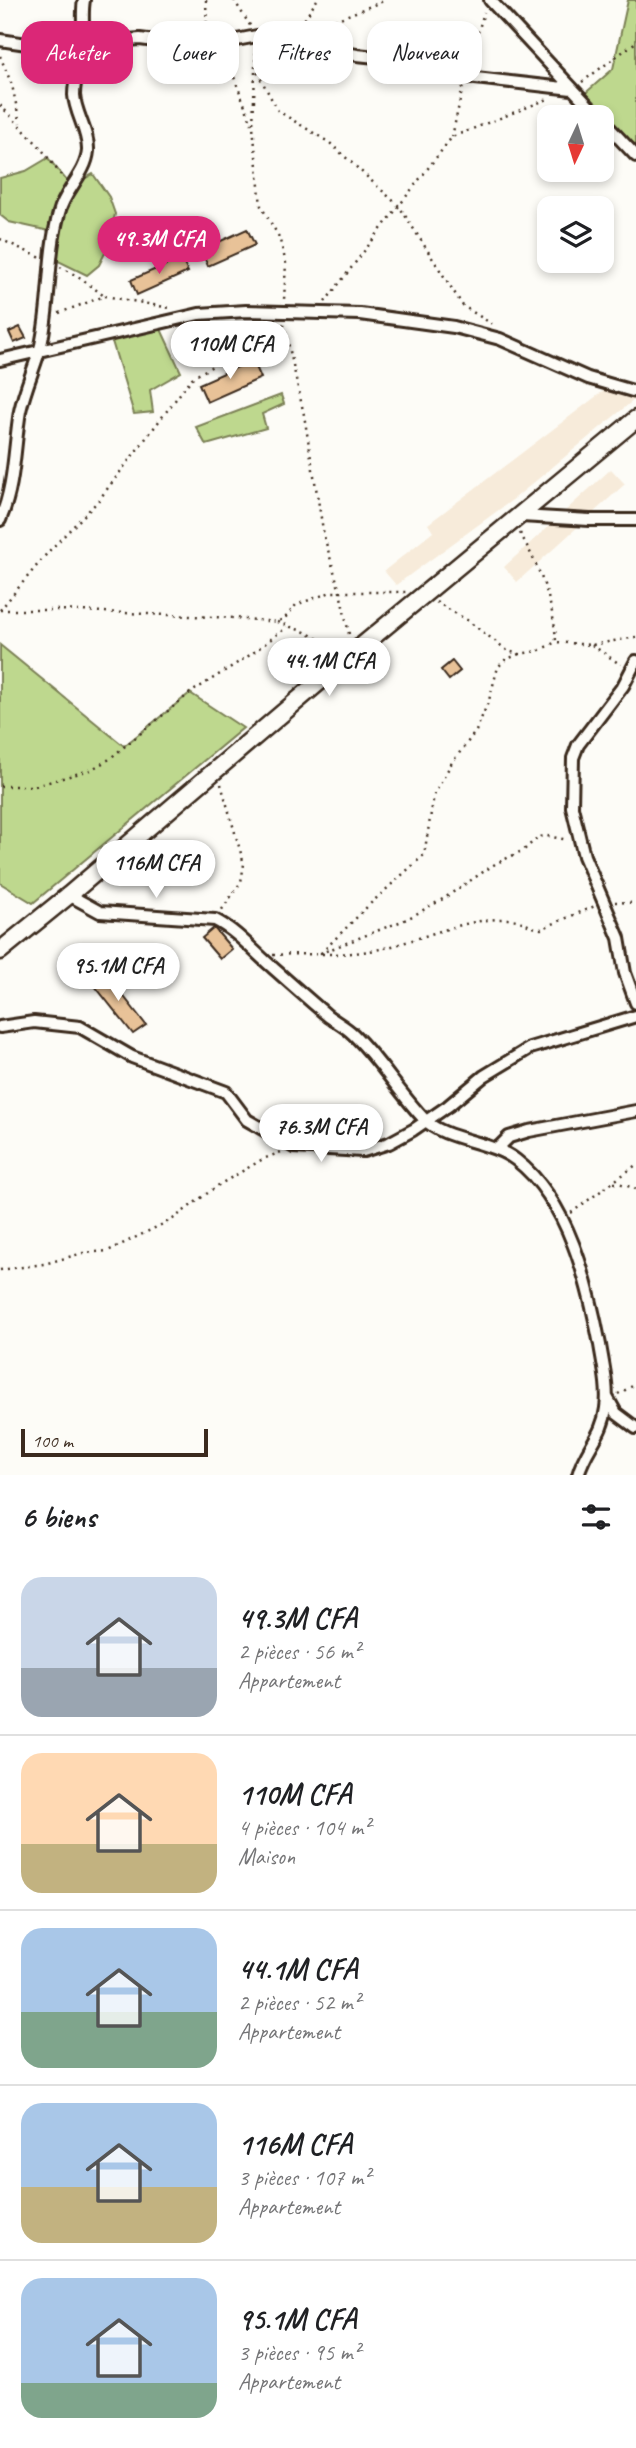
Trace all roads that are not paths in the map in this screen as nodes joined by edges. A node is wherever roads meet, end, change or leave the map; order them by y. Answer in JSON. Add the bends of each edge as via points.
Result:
{"nodes":[{"id":1,"x":84,"y":0,"type":"edge"},
{"id":2,"x":489,"y":0,"type":"edge"},
{"id":3,"x":81,"y":21,"type":"edge"},
{"id":4,"x":0,"y":40,"type":"edge"},
{"id":5,"x":133,"y":40,"type":"edge"},
{"id":6,"x":21,"y":43,"type":"edge"},
{"id":7,"x":75,"y":84,"type":"edge"},
{"id":8,"x":572,"y":89,"type":"junction"},
{"id":9,"x":587,"y":105,"type":"edge"},
{"id":10,"x":614,"y":133,"type":"edge"},
{"id":11,"x":636,"y":156,"type":"edge"},
{"id":12,"x":38,"y":352,"type":"junction"},
{"id":13,"x":0,"y":360,"type":"edge"},
{"id":14,"x":636,"y":391,"type":"edge"},
{"id":15,"x":636,"y":419,"type":"edge"},
{"id":16,"x":517,"y":519,"type":"junction"},
{"id":17,"x":0,"y":520,"type":"edge"},
{"id":18,"x":636,"y":520,"type":"edge"},
{"id":19,"x":633,"y":666,"type":"edge"},
{"id":20,"x":69,"y":895,"type":"junction"},
{"id":21,"x":0,"y":951,"type":"edge"},
{"id":22,"x":636,"y":1003,"type":"edge"},
{"id":23,"x":636,"y":1016,"type":"edge"},
{"id":24,"x":0,"y":1027,"type":"edge"},
{"id":25,"x":636,"y":1111,"type":"edge"},
{"id":26,"x":426,"y":1121,"type":"junction"},
{"id":27,"x":497,"y":1149,"type":"junction"},
{"id":28,"x":606,"y":1394,"type":"junction"},
{"id":29,"x":636,"y":1428,"type":"edge"},
{"id":30,"x":578,"y":1475,"type":"edge"}],
"edges":[{"from":1,"to":3,"type":"street"},
{"from":2,"to":8,"type":"street"},
{"from":4,"to":6,"type":"street"},
{"from":5,"to":8,"type":"street","via":[[200,47],[257,36],[376,57],[423,72]]},
{"from":7,"to":12,"type":"street","via":[[88,148],[82,170],[63,198]]},
{"from":8,"to":9,"type":"street"},
{"from":10,"to":11,"type":"street"},
{"from":12,"to":13,"type":"street"},
{"from":12,"to":14,"type":"street","via":[[199,314],[360,314],[454,327],[500,339],[587,378]]},
{"from":12,"to":17,"type":"street","via":[[21,408],[7,504]]},
{"from":15,"to":16,"type":"street"},
{"from":16,"to":18,"type":"street"},
{"from":16,"to":20,"type":"street"},
{"from":19,"to":22,"type":"street","via":[[578,745],[573,758],[572,807],[584,856],[619,938]]},
{"from":20,"to":21,"type":"street"},
{"from":20,"to":26,"type":"street","via":[[100,912],[215,920],[230,927],[351,1032]]},
{"from":23,"to":26,"type":"street","via":[[530,1048],[484,1076]]},
{"from":24,"to":26,"type":"street","via":[[34,1022],[80,1027],[132,1057],[226,1092],[247,1120],[294,1147],[363,1151],[389,1143]]},
{"from":25,"to":27,"type":"street","via":[[518,1134]]},
{"from":26,"to":27,"type":"street"},
{"from":27,"to":28,"type":"street","via":[[531,1173],[562,1219],[591,1300]]},
{"from":28,"to":29,"type":"street","via":[[616,1413]]},
{"from":28,"to":30,"type":"street","via":[[601,1430]]}]}
